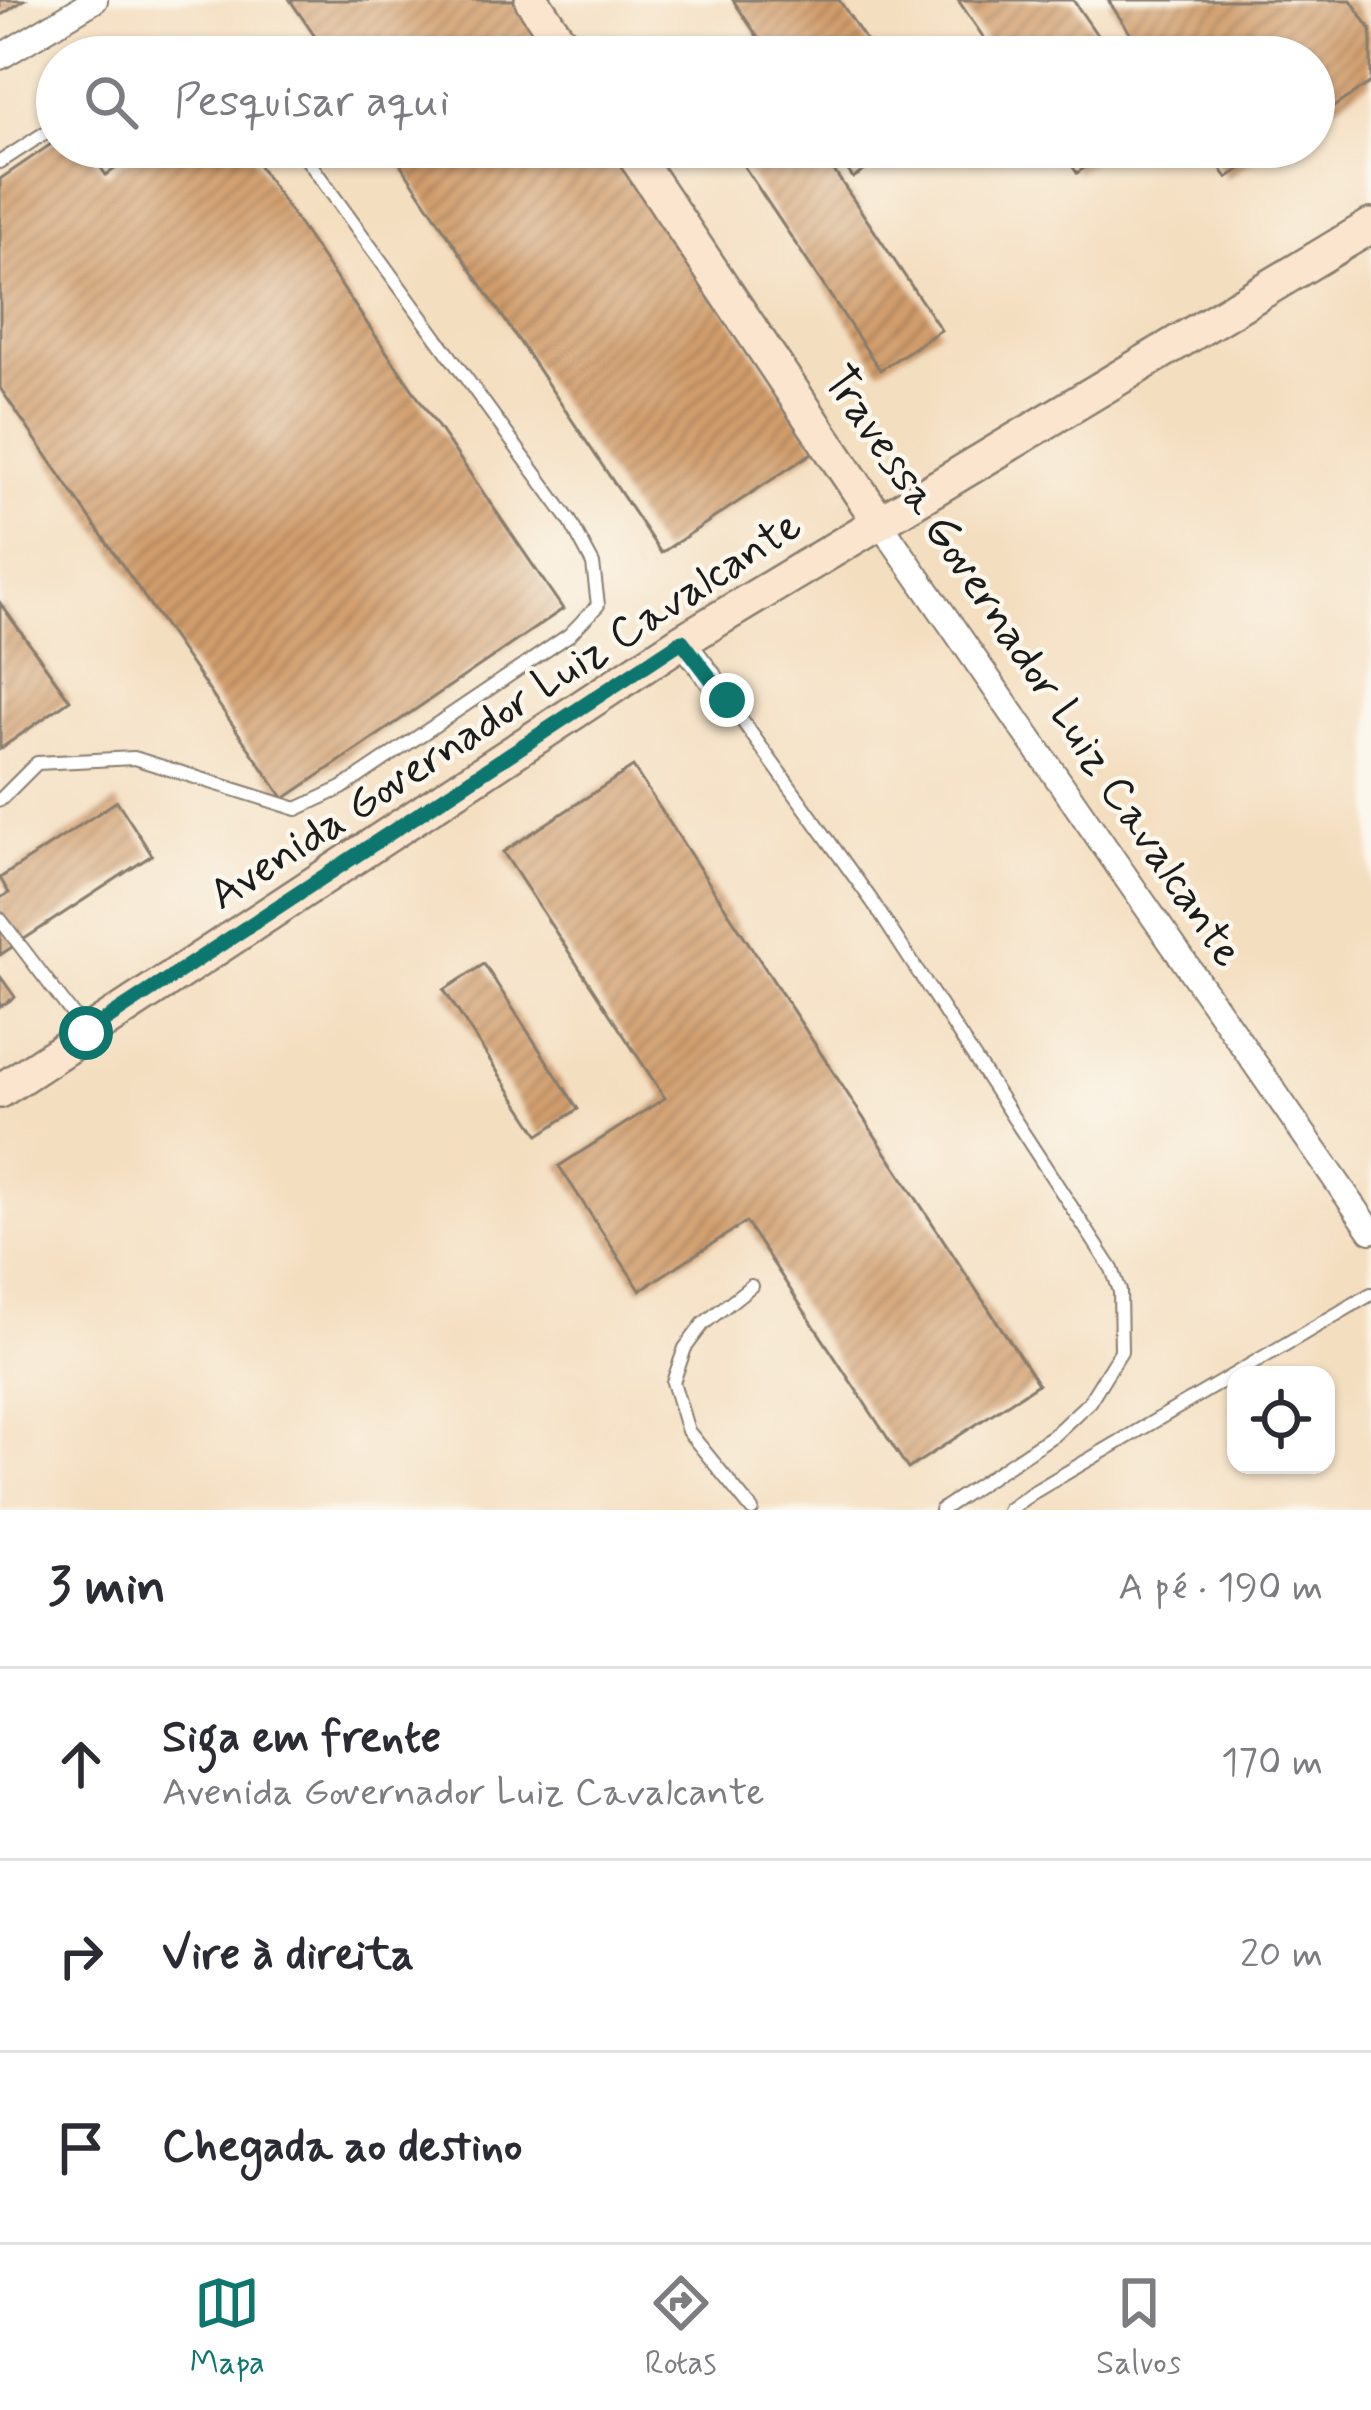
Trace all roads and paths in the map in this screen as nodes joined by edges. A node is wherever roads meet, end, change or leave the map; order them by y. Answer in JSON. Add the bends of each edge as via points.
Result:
{"nodes":[{"id":1,"x":95,"y":0,"type":"edge"},
{"id":2,"x":532,"y":0,"type":"edge"},
{"id":3,"x":555,"y":36,"type":"edge"},
{"id":4,"x":0,"y":57,"type":"edge"},
{"id":5,"x":36,"y":139,"type":"edge"},
{"id":6,"x":0,"y":162,"type":"edge"},
{"id":7,"x":313,"y":168,"type":"edge"},
{"id":8,"x":643,"y":168,"type":"edge"},
{"id":9,"x":1371,"y":226,"type":"edge"},
{"id":10,"x":879,"y":521,"type":"junction"},
{"id":11,"x":682,"y":641,"type":"junction"},
{"id":12,"x":727,"y":700,"type":"joint"},
{"id":13,"x":0,"y":800,"type":"edge"},
{"id":14,"x":0,"y":919,"type":"edge"},
{"id":15,"x":86,"y":1033,"type":"junction"},
{"id":16,"x":0,"y":1091,"type":"edge"},
{"id":17,"x":1371,"y":1231,"type":"edge"},
{"id":18,"x":752,"y":1286,"type":"dead end"},
{"id":19,"x":1371,"y":1294,"type":"edge"},
{"id":20,"x":752,"y":1510,"type":"edge"},
{"id":21,"x":941,"y":1510,"type":"edge"},
{"id":22,"x":1008,"y":1510,"type":"edge"}],
"edges":[{"from":1,"to":4,"type":"street"},
{"from":2,"to":3,"type":"street"},
{"from":5,"to":6,"type":"lane"},
{"from":7,"to":13,"type":"lane","via":[[570,521],[593,564],[598,605],[569,634],[437,724],[297,809],[134,758],[37,763]]},
{"from":8,"to":10,"type":"street","name":"Travessa Governador Luiz Cavalcante"},
{"from":9,"to":10,"type":"street","name":"Avenida Governador Luiz Cavalcante"},
{"from":10,"to":11,"type":"street","name":"Avenida Governador Luiz Cavalcante"},
{"from":10,"to":17,"type":"street","name":"Travessa Governador Luiz Cavalcante"},
{"from":11,"to":12,"type":"street"},
{"from":11,"to":15,"type":"street","name":"Avenida Governador Luiz Cavalcante"},
{"from":12,"to":21,"type":"lane","via":[[872,901],[1120,1291],[1121,1351],[1089,1402]]},
{"from":14,"to":15,"type":"lane"},
{"from":15,"to":16,"type":"street","name":"Avenida Governador Luiz Cavalcante"},
{"from":18,"to":20,"type":"lane","via":[[703,1324],[673,1382],[688,1431]]},
{"from":19,"to":22,"type":"lane"}]}
